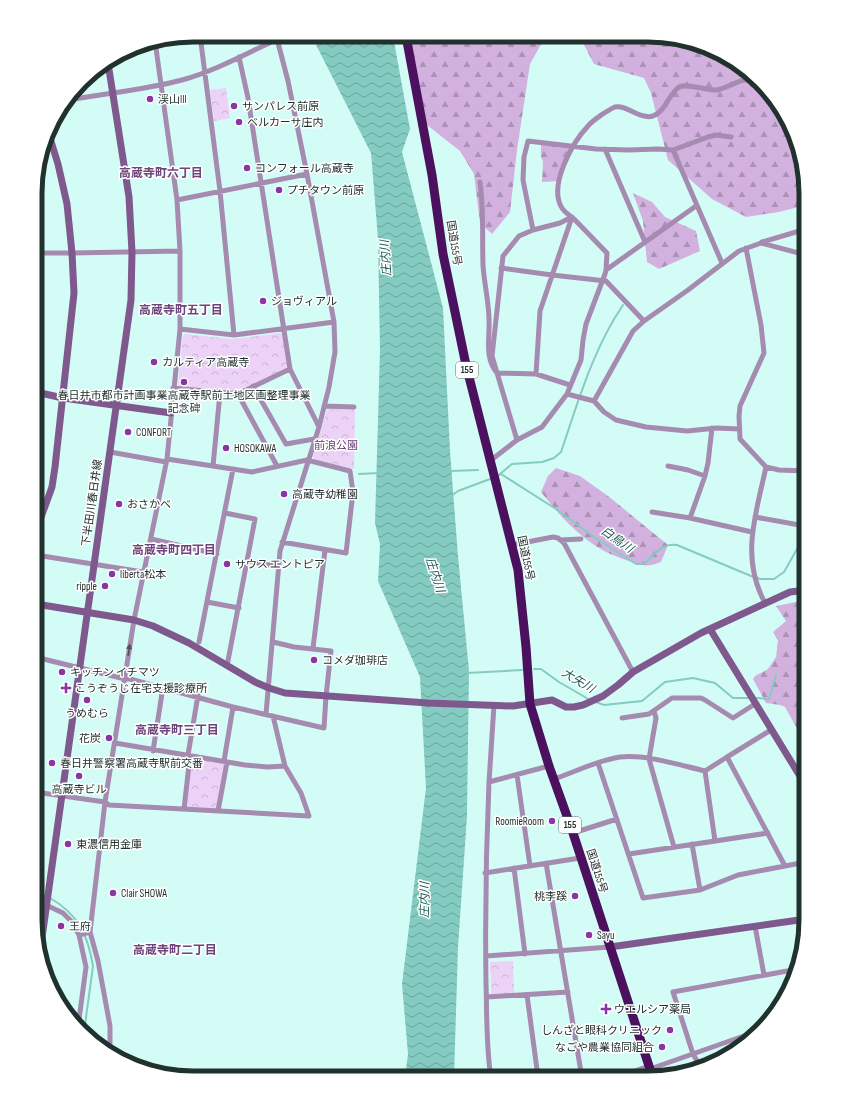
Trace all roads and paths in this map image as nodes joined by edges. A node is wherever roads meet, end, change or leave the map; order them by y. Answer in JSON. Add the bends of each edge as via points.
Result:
{"nodes":[{"id":1,"x":201,"y":42,"type":"edge"},
{"id":2,"x":268,"y":42,"type":"edge"},
{"id":3,"x":278,"y":42,"type":"edge"},
{"id":4,"x":407,"y":42,"type":"edge"},
{"id":5,"x":156,"y":47,"type":"edge"},
{"id":6,"x":239,"y":57,"type":"junction"},
{"id":7,"x":109,"y":68,"type":"edge"},
{"id":8,"x":205,"y":72,"type":"junction"},
{"id":9,"x":749,"y":82,"type":"edge"},
{"id":10,"x":161,"y":85,"type":"junction"},
{"id":11,"x":113,"y":93,"type":"junction"},
{"id":12,"x":77,"y":97,"type":"edge"},
{"id":13,"x":731,"y":137,"type":"dead end"},
{"id":14,"x":51,"y":142,"type":"edge"},
{"id":15,"x":573,"y":147,"type":"junction"},
{"id":16,"x":605,"y":149,"type":"junction"},
{"id":17,"x":672,"y":150,"type":"junction"},
{"id":18,"x":307,"y":174,"type":"junction"},
{"id":19,"x":480,"y":182,"type":"dead end"},
{"id":20,"x":262,"y":184,"type":"junction"},
{"id":21,"x":220,"y":191,"type":"junction"},
{"id":22,"x":177,"y":200,"type":"junction"},
{"id":23,"x":696,"y":206,"type":"junction"},
{"id":24,"x":572,"y":217,"type":"junction"},
{"id":25,"x":533,"y":230,"type":"junction"},
{"id":26,"x":799,"y":231,"type":"edge"},
{"id":27,"x":645,"y":242,"type":"junction"},
{"id":28,"x":761,"y":243,"type":"junction"},
{"id":29,"x":746,"y":248,"type":"junction"},
{"id":30,"x":180,"y":251,"type":"junction"},
{"id":31,"x":132,"y":252,"type":"junction"},
{"id":32,"x":42,"y":253,"type":"edge"},
{"id":33,"x":799,"y":253,"type":"edge"},
{"id":34,"x":72,"y":254,"type":"junction"},
{"id":35,"x":722,"y":263,"type":"junction"},
{"id":36,"x":501,"y":268,"type":"junction"},
{"id":37,"x":606,"y":270,"type":"junction"},
{"id":38,"x":552,"y":275,"type":"junction"},
{"id":39,"x":603,"y":280,"type":"junction"},
{"id":40,"x":644,"y":321,"type":"junction"},
{"id":41,"x":334,"y":322,"type":"junction"},
{"id":42,"x":285,"y":328,"type":"junction"},
{"id":43,"x":180,"y":329,"type":"junction"},
{"id":44,"x":234,"y":335,"type":"junction"},
{"id":45,"x":290,"y":369,"type":"junction"},
{"id":46,"x":497,"y":373,"type":"junction"},
{"id":47,"x":536,"y":374,"type":"junction"},
{"id":48,"x":570,"y":385,"type":"junction"},
{"id":49,"x":253,"y":386,"type":"junction"},
{"id":50,"x":174,"y":388,"type":"junction"},
{"id":51,"x":42,"y":393,"type":"edge"},
{"id":52,"x":220,"y":393,"type":"junction"},
{"id":53,"x":238,"y":394,"type":"junction"},
{"id":54,"x":567,"y":394,"type":"junction"},
{"id":55,"x":63,"y":398,"type":"junction"},
{"id":56,"x":594,"y":401,"type":"junction"},
{"id":57,"x":117,"y":404,"type":"junction"},
{"id":58,"x":324,"y":406,"type":"junction"},
{"id":59,"x":354,"y":407,"type":"dead end"},
{"id":60,"x":171,"y":413,"type":"junction"},
{"id":61,"x":319,"y":427,"type":"junction"},
{"id":62,"x":712,"y":428,"type":"junction"},
{"id":63,"x":739,"y":429,"type":"junction"},
{"id":64,"x":314,"y":439,"type":"junction"},
{"id":65,"x":517,"y":440,"type":"junction"},
{"id":66,"x":110,"y":452,"type":"junction"},
{"id":67,"x":166,"y":460,"type":"junction"},
{"id":68,"x":307,"y":460,"type":"junction"},
{"id":69,"x":490,"y":462,"type":"junction"},
{"id":70,"x":212,"y":466,"type":"junction"},
{"id":71,"x":278,"y":466,"type":"junction"},
{"id":72,"x":668,"y":466,"type":"dead end"},
{"id":73,"x":766,"y":467,"type":"junction"},
{"id":74,"x":233,"y":469,"type":"junction"},
{"id":75,"x":799,"y":471,"type":"edge"},
{"id":76,"x":704,"y":476,"type":"junction"},
{"id":77,"x":652,"y":512,"type":"dead end"},
{"id":78,"x":225,"y":513,"type":"junction"},
{"id":79,"x":42,"y":514,"type":"edge"},
{"id":80,"x":755,"y":517,"type":"junction"},
{"id":81,"x":690,"y":518,"type":"junction"},
{"id":82,"x":799,"y":525,"type":"edge"},
{"id":83,"x":752,"y":532,"type":"junction"},
{"id":84,"x":581,"y":539,"type":"dead end"},
{"id":85,"x":151,"y":540,"type":"junction"},
{"id":86,"x":560,"y":540,"type":"junction"},
{"id":87,"x":282,"y":542,"type":"junction"},
{"id":88,"x":512,"y":545,"type":"junction"},
{"id":89,"x":325,"y":550,"type":"junction"},
{"id":90,"x":217,"y":554,"type":"junction"},
{"id":91,"x":42,"y":556,"type":"edge"},
{"id":92,"x":248,"y":561,"type":"junction"},
{"id":93,"x":94,"y":564,"type":"junction"},
{"id":94,"x":279,"y":567,"type":"junction"},
{"id":95,"x":144,"y":572,"type":"junction"},
{"id":96,"x":799,"y":591,"type":"edge"},
{"id":97,"x":207,"y":602,"type":"junction"},
{"id":98,"x":765,"y":603,"type":"junction"},
{"id":99,"x":42,"y":605,"type":"edge"},
{"id":100,"x":239,"y":608,"type":"junction"},
{"id":101,"x":87,"y":613,"type":"junction"},
{"id":102,"x":134,"y":620,"type":"junction"},
{"id":103,"x":710,"y":629,"type":"junction"},
{"id":104,"x":199,"y":642,"type":"dead end"},
{"id":105,"x":273,"y":642,"type":"junction"},
{"id":106,"x":313,"y":648,"type":"junction"},
{"id":107,"x":42,"y":658,"type":"edge"},
{"id":108,"x":227,"y":666,"type":"junction"},
{"id":109,"x":79,"y":667,"type":"junction"},
{"id":110,"x":633,"y":672,"type":"junction"},
{"id":111,"x":125,"y":679,"type":"junction"},
{"id":112,"x":163,"y":687,"type":"junction"},
{"id":113,"x":269,"y":688,"type":"junction"},
{"id":114,"x":198,"y":695,"type":"junction"},
{"id":115,"x":326,"y":696,"type":"junction"},
{"id":116,"x":530,"y":704,"type":"junction"},
{"id":117,"x":494,"y":705,"type":"junction"},
{"id":118,"x":756,"y":705,"type":"junction"},
{"id":119,"x":233,"y":707,"type":"junction"},
{"id":120,"x":654,"y":711,"type":"junction"},
{"id":121,"x":266,"y":714,"type":"junction"},
{"id":122,"x":273,"y":716,"type":"junction"},
{"id":123,"x":622,"y":718,"type":"dead end"},
{"id":124,"x":771,"y":730,"type":"junction"},
{"id":125,"x":115,"y":743,"type":"junction"},
{"id":126,"x":153,"y":751,"type":"junction"},
{"id":127,"x":189,"y":756,"type":"junction"},
{"id":128,"x":727,"y":757,"type":"junction"},
{"id":129,"x":649,"y":759,"type":"junction"},
{"id":130,"x":225,"y":762,"type":"junction"},
{"id":131,"x":598,"y":763,"type":"junction"},
{"id":132,"x":285,"y":766,"type":"junction"},
{"id":133,"x":549,"y":766,"type":"junction"},
{"id":134,"x":705,"y":771,"type":"junction"},
{"id":135,"x":517,"y":775,"type":"junction"},
{"id":136,"x":799,"y":775,"type":"edge"},
{"id":137,"x":554,"y":779,"type":"junction"},
{"id":138,"x":489,"y":782,"type":"junction"},
{"id":139,"x":42,"y":793,"type":"edge"},
{"id":140,"x":61,"y":796,"type":"junction"},
{"id":141,"x":105,"y":802,"type":"junction"},
{"id":142,"x":184,"y":809,"type":"junction"},
{"id":143,"x":218,"y":811,"type":"junction"},
{"id":144,"x":617,"y":818,"type":"junction"},
{"id":145,"x":573,"y":833,"type":"junction"},
{"id":146,"x":768,"y":833,"type":"junction"},
{"id":147,"x":715,"y":841,"type":"junction"},
{"id":148,"x":692,"y":844,"type":"junction"},
{"id":149,"x":674,"y":847,"type":"junction"},
{"id":150,"x":628,"y":854,"type":"junction"},
{"id":151,"x":580,"y":858,"type":"junction"},
{"id":152,"x":546,"y":863,"type":"junction"},
{"id":153,"x":799,"y":863,"type":"edge"},
{"id":154,"x":530,"y":866,"type":"junction"},
{"id":155,"x":785,"y":866,"type":"junction"},
{"id":156,"x":514,"y":868,"type":"junction"},
{"id":157,"x":485,"y":873,"type":"junction"},
{"id":158,"x":700,"y":890,"type":"junction"},
{"id":159,"x":42,"y":900,"type":"edge"},
{"id":160,"x":47,"y":903,"type":"junction"},
{"id":161,"x":799,"y":920,"type":"edge"},
{"id":162,"x":755,"y":926,"type":"junction"},
{"id":163,"x":90,"y":932,"type":"junction"},
{"id":164,"x":42,"y":934,"type":"edge"},
{"id":165,"x":79,"y":936,"type":"junction"},
{"id":166,"x":610,"y":947,"type":"junction"},
{"id":167,"x":561,"y":951,"type":"junction"},
{"id":168,"x":525,"y":954,"type":"junction"},
{"id":169,"x":486,"y":956,"type":"junction"},
{"id":170,"x":790,"y":970,"type":"edge"},
{"id":171,"x":764,"y":975,"type":"junction"},
{"id":172,"x":568,"y":992,"type":"junction"},
{"id":173,"x":527,"y":995,"type":"junction"},
{"id":174,"x":487,"y":997,"type":"junction"},
{"id":175,"x":79,"y":1018,"type":"edge"},
{"id":176,"x":744,"y":1036,"type":"edge"},
{"id":177,"x":736,"y":1039,"type":"joint"},
{"id":178,"x":110,"y":1046,"type":"edge"},
{"id":179,"x":694,"y":1054,"type":"junction"},
{"id":180,"x":698,"y":1062,"type":"edge"},
{"id":181,"x":650,"y":1070,"type":"edge"},
{"id":182,"x":491,"y":1071,"type":"edge"},
{"id":183,"x":537,"y":1071,"type":"edge"},
{"id":184,"x":581,"y":1071,"type":"edge"}],
"edges":[{"from":1,"to":8,"type":"street"},
{"from":2,"to":6,"type":"street"},
{"from":3,"to":18,"type":"street"},
{"from":4,"to":69,"type":"highway","name":"国道155号","number":"155","via":[[431,168],[442,254]]},
{"from":5,"to":10,"type":"street"},
{"from":6,"to":8,"type":"street"},
{"from":6,"to":20,"type":"street"},
{"from":7,"to":11,"type":"street","name":"下半田川春日井線"},
{"from":8,"to":10,"type":"street"},
{"from":8,"to":21,"type":"street"},
{"from":9,"to":15,"type":"street","via":[[743,80],[717,90],[680,86],[661,111],[652,116],[643,116],[620,106],[615,107],[589,125]]},
{"from":10,"to":11,"type":"street"},
{"from":10,"to":22,"type":"street"},
{"from":11,"to":12,"type":"street"},
{"from":11,"to":31,"type":"street","name":"下半田川春日井線","via":[[129,197]]},
{"from":13,"to":17,"type":"street","via":[[716,135]]},
{"from":14,"to":34,"type":"street","via":[[67,204]]},
{"from":15,"to":16,"type":"street"},
{"from":15,"to":24,"type":"street","via":[[562,167],[557,198],[562,208]]},
{"from":15,"to":25,"type":"street","via":[[528,141],[523,180]]},
{"from":16,"to":17,"type":"street"},
{"from":16,"to":27,"type":"street"},
{"from":17,"to":23,"type":"street"},
{"from":18,"to":20,"type":"street"},
{"from":18,"to":41,"type":"street"},
{"from":19,"to":46,"type":"street","via":[[483,202],[484,274],[489,319],[488,356]]},
{"from":20,"to":21,"type":"street"},
{"from":20,"to":42,"type":"street"},
{"from":21,"to":22,"type":"street"},
{"from":21,"to":44,"type":"street"},
{"from":22,"to":30,"type":"street"},
{"from":23,"to":27,"type":"street"},
{"from":23,"to":35,"type":"street"},
{"from":24,"to":25,"type":"street"},
{"from":24,"to":37,"type":"street","via":[[606,253]]},
{"from":24,"to":38,"type":"street"},
{"from":25,"to":36,"type":"street","via":[[519,236],[510,246],[503,256]]},
{"from":26,"to":28,"type":"street"},
{"from":27,"to":37,"type":"street"},
{"from":28,"to":29,"type":"street"},
{"from":28,"to":33,"type":"street"},
{"from":29,"to":35,"type":"street"},
{"from":29,"to":63,"type":"street","via":[[764,353],[740,406]]},
{"from":30,"to":31,"type":"street"},
{"from":30,"to":43,"type":"street"},
{"from":31,"to":34,"type":"street"},
{"from":31,"to":57,"type":"street","name":"下半田川春日井線","via":[[131,300]]},
{"from":32,"to":34,"type":"street"},
{"from":34,"to":55,"type":"street","via":[[74,293]]},
{"from":35,"to":40,"type":"street"},
{"from":36,"to":38,"type":"street"},
{"from":36,"to":46,"type":"street","via":[[492,356]]},
{"from":37,"to":39,"type":"street"},
{"from":38,"to":39,"type":"street"},
{"from":38,"to":47,"type":"street","via":[[538,322]]},
{"from":39,"to":40,"type":"street"},
{"from":39,"to":48,"type":"street","via":[[586,324],[581,360]]},
{"from":40,"to":56,"type":"street","via":[[634,331]]},
{"from":41,"to":42,"type":"street"},
{"from":41,"to":58,"type":"street","via":[[335,352]]},
{"from":42,"to":44,"type":"street"},
{"from":42,"to":45,"type":"street"},
{"from":43,"to":44,"type":"street"},
{"from":43,"to":50,"type":"street"},
{"from":45,"to":49,"type":"street"},
{"from":45,"to":61,"type":"street"},
{"from":46,"to":47,"type":"street"},
{"from":46,"to":65,"type":"street"},
{"from":47,"to":48,"type":"street"},
{"from":48,"to":54,"type":"street"},
{"from":49,"to":53,"type":"street"},
{"from":49,"to":64,"type":"street","via":[[286,444]]},
{"from":50,"to":52,"type":"street"},
{"from":50,"to":60,"type":"street"},
{"from":51,"to":55,"type":"street"},
{"from":52,"to":53,"type":"street"},
{"from":52,"to":70,"type":"street"},
{"from":53,"to":71,"type":"street"},
{"from":54,"to":56,"type":"street"},
{"from":54,"to":65,"type":"street","via":[[542,427]]},
{"from":55,"to":57,"type":"street"},
{"from":55,"to":79,"type":"street","via":[[52,487]]},
{"from":56,"to":62,"type":"street","via":[[609,416],[623,422],[687,431]]},
{"from":57,"to":60,"type":"street"},
{"from":57,"to":66,"type":"street","name":"下半田川春日井線"},
{"from":58,"to":59,"type":"street"},
{"from":58,"to":61,"type":"street"},
{"from":60,"to":67,"type":"street"},
{"from":61,"to":64,"type":"street"},
{"from":62,"to":63,"type":"street"},
{"from":62,"to":76,"type":"street"},
{"from":63,"to":73,"type":"street","via":[[740,439]]},
{"from":64,"to":68,"type":"street"},
{"from":65,"to":69,"type":"street"},
{"from":66,"to":67,"type":"street"},
{"from":66,"to":93,"type":"street","name":"下半田川春日井線"},
{"from":67,"to":70,"type":"street"},
{"from":67,"to":85,"type":"street"},
{"from":68,"to":71,"type":"street"},
{"from":68,"to":87,"type":"street"},
{"from":68,"to":89,"type":"street","via":[[350,471],[353,492],[346,553]]},
{"from":69,"to":88,"type":"highway","name":"国道155号","number":"155"},
{"from":70,"to":74,"type":"street"},
{"from":71,"to":74,"type":"street","via":[[252,472]]},
{"from":72,"to":76,"type":"street"},
{"from":73,"to":75,"type":"street"},
{"from":73,"to":80,"type":"street"},
{"from":74,"to":78,"type":"street"},
{"from":76,"to":81,"type":"street"},
{"from":77,"to":81,"type":"street"},
{"from":78,"to":90,"type":"street"},
{"from":78,"to":92,"type":"street","via":[[255,519]]},
{"from":80,"to":82,"type":"street"},
{"from":80,"to":83,"type":"street"},
{"from":81,"to":83,"type":"street"},
{"from":83,"to":98,"type":"street","via":[[754,573]]},
{"from":84,"to":86,"type":"street"},
{"from":85,"to":90,"type":"street"},
{"from":85,"to":95,"type":"street"},
{"from":86,"to":88,"type":"street","via":[[553,537]]},
{"from":86,"to":110,"type":"street","via":[[564,543]]},
{"from":87,"to":89,"type":"street"},
{"from":87,"to":94,"type":"street"},
{"from":88,"to":116,"type":"highway","name":"国道155号","number":"155","via":[[521,592]]},
{"from":89,"to":106,"type":"street"},
{"from":90,"to":97,"type":"street"},
{"from":91,"to":93,"type":"street"},
{"from":92,"to":94,"type":"street"},
{"from":92,"to":100,"type":"street"},
{"from":93,"to":95,"type":"street"},
{"from":93,"to":101,"type":"street","name":"下半田川春日井線"},
{"from":94,"to":105,"type":"street"},
{"from":95,"to":102,"type":"street"},
{"from":96,"to":98,"type":"street"},
{"from":97,"to":100,"type":"street"},
{"from":97,"to":104,"type":"street"},
{"from":98,"to":103,"type":"street"},
{"from":99,"to":101,"type":"street"},
{"from":100,"to":108,"type":"street"},
{"from":101,"to":102,"type":"street"},
{"from":101,"to":109,"type":"street","name":"下半田川春日井線"},
{"from":102,"to":108,"type":"street","via":[[189,642]]},
{"from":111,"to":102,"type":"street","one_way":true},
{"from":103,"to":110,"type":"street"},
{"from":103,"to":118,"type":"street"},
{"from":105,"to":106,"type":"street"},
{"from":105,"to":113,"type":"street"},
{"from":106,"to":115,"type":"street","via":[[330,651]]},
{"from":107,"to":109,"type":"street"},
{"from":108,"to":113,"type":"street"},
{"from":109,"to":111,"type":"street"},
{"from":109,"to":140,"type":"street","name":"下半田川春日井線"},
{"from":110,"to":116,"type":"street","via":[[603,696],[583,705],[566,706],[552,700]]},
{"from":111,"to":112,"type":"street"},
{"from":111,"to":125,"type":"street"},
{"from":112,"to":114,"type":"street"},
{"from":112,"to":126,"type":"street"},
{"from":113,"to":115,"type":"street","via":[[285,693]]},
{"from":113,"to":121,"type":"street"},
{"from":114,"to":119,"type":"street"},
{"from":114,"to":127,"type":"street"},
{"from":115,"to":117,"type":"street"},
{"from":115,"to":122,"type":"street","via":[[324,728]]},
{"from":116,"to":117,"type":"street"},
{"from":116,"to":133,"type":"highway","name":"国道155号","number":"155"},
{"from":117,"to":138,"type":"street"},
{"from":118,"to":120,"type":"street","via":[[733,718],[701,698],[672,698]]},
{"from":118,"to":124,"type":"street"},
{"from":119,"to":121,"type":"street"},
{"from":119,"to":130,"type":"street"},
{"from":120,"to":123,"type":"street"},
{"from":120,"to":129,"type":"street","via":[[656,718]]},
{"from":121,"to":122,"type":"street"},
{"from":122,"to":132,"type":"street"},
{"from":124,"to":128,"type":"street"},
{"from":124,"to":136,"type":"street"},
{"from":125,"to":126,"type":"street"},
{"from":125,"to":141,"type":"street"},
{"from":126,"to":127,"type":"street"},
{"from":127,"to":130,"type":"street"},
{"from":127,"to":142,"type":"street"},
{"from":128,"to":134,"type":"street"},
{"from":128,"to":146,"type":"street"},
{"from":129,"to":131,"type":"street","via":[[628,757]]},
{"from":129,"to":134,"type":"street"},
{"from":129,"to":149,"type":"street"},
{"from":130,"to":132,"type":"street"},
{"from":130,"to":143,"type":"street"},
{"from":131,"to":137,"type":"street"},
{"from":131,"to":144,"type":"street"},
{"from":132,"to":143,"type":"street","via":[[301,793],[309,816]]},
{"from":133,"to":135,"type":"street"},
{"from":133,"to":137,"type":"highway","name":"国道155号","number":"155"},
{"from":134,"to":147,"type":"street"},
{"from":135,"to":138,"type":"street"},
{"from":135,"to":154,"type":"street"},
{"from":137,"to":145,"type":"highway","name":"国道155号","number":"155"},
{"from":138,"to":157,"type":"street"},
{"from":139,"to":140,"type":"street"},
{"from":140,"to":141,"type":"street"},
{"from":140,"to":160,"type":"street","name":"下半田川春日井線"},
{"from":141,"to":142,"type":"street","via":[[109,805]]},
{"from":141,"to":163,"type":"street"},
{"from":142,"to":143,"type":"street"},
{"from":144,"to":145,"type":"street"},
{"from":144,"to":150,"type":"street"},
{"from":145,"to":151,"type":"highway","name":"国道155号","number":"155"},
{"from":146,"to":147,"type":"street"},
{"from":146,"to":155,"type":"street"},
{"from":147,"to":148,"type":"street"},
{"from":148,"to":149,"type":"street"},
{"from":148,"to":158,"type":"street"},
{"from":149,"to":150,"type":"street"},
{"from":150,"to":158,"type":"street","via":[[643,898]]},
{"from":151,"to":152,"type":"street"},
{"from":151,"to":166,"type":"highway","name":"国道155号","number":"155"},
{"from":152,"to":154,"type":"street"},
{"from":152,"to":167,"type":"street"},
{"from":153,"to":155,"type":"street"},
{"from":154,"to":156,"type":"street"},
{"from":155,"to":158,"type":"street","via":[[738,875]]},
{"from":156,"to":157,"type":"street"},
{"from":156,"to":168,"type":"street"},
{"from":157,"to":169,"type":"street"},
{"from":159,"to":160,"type":"street"},
{"from":160,"to":164,"type":"street","name":"下半田川春日井線"},
{"from":160,"to":165,"type":"street","via":[[72,922]]},
{"from":161,"to":162,"type":"street"},
{"from":162,"to":166,"type":"street"},
{"from":162,"to":171,"type":"street"},
{"from":163,"to":165,"type":"street"},
{"from":163,"to":178,"type":"street","via":[[110,1026]]},
{"from":165,"to":175,"type":"street","via":[[86,967]]},
{"from":166,"to":167,"type":"street"},
{"from":166,"to":181,"type":"highway","name":"国道155号","number":"155"},
{"from":167,"to":168,"type":"street"},
{"from":167,"to":172,"type":"street"},
{"from":168,"to":169,"type":"street"},
{"from":169,"to":174,"type":"street"},
{"from":170,"to":171,"type":"street"},
{"from":171,"to":179,"type":"street","via":[[673,992]]},
{"from":172,"to":173,"type":"street"},
{"from":172,"to":184,"type":"street"},
{"from":173,"to":174,"type":"street"},
{"from":173,"to":183,"type":"street"},
{"from":174,"to":182,"type":"street"},
{"from":176,"to":177,"type":"street"},
{"from":177,"to":179,"type":"street"},
{"from":179,"to":180,"type":"street"},
{"from":179,"to":181,"type":"street"}]}
